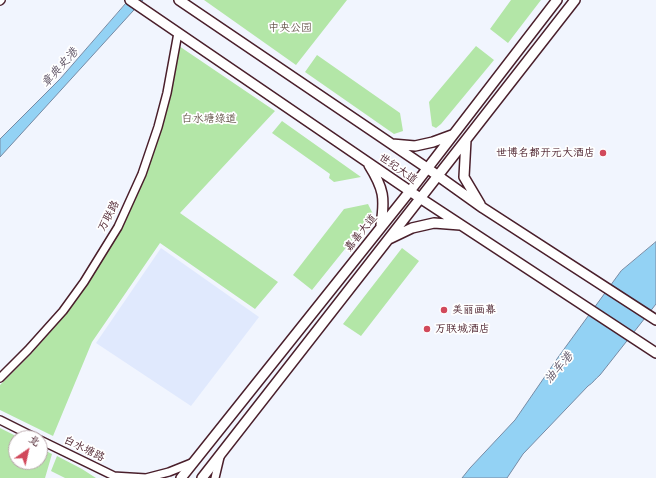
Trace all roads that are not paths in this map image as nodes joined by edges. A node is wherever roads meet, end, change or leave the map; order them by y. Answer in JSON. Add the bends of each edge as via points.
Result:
{"nodes":[{"id":1,"x":130,"y":0,"type":"edge"},
{"id":2,"x":179,"y":0,"type":"edge"},
{"id":3,"x":557,"y":0,"type":"edge"},
{"id":4,"x":575,"y":0,"type":"edge"},
{"id":5,"x":178,"y":33,"type":"junction"},
{"id":6,"x":452,"y":135,"type":"junction"},
{"id":7,"x":466,"y":140,"type":"junction"},
{"id":8,"x":392,"y":144,"type":"junction"},
{"id":9,"x":366,"y":161,"type":"junction"},
{"id":10,"x":427,"y":168,"type":"junction"},
{"id":11,"x":437,"y":177,"type":"junction"},
{"id":12,"x":410,"y":191,"type":"junction"},
{"id":13,"x":420,"y":198,"type":"junction"},
{"id":14,"x":482,"y":208,"type":"junction"},
{"id":15,"x":462,"y":225,"type":"junction"},
{"id":16,"x":381,"y":226,"type":"junction"},
{"id":17,"x":387,"y":240,"type":"junction"},
{"id":18,"x":656,"y":320,"type":"edge"},
{"id":19,"x":656,"y":352,"type":"edge"},
{"id":20,"x":0,"y":378,"type":"edge"},
{"id":21,"x":0,"y":420,"type":"edge"},
{"id":22,"x":20,"y":430,"type":"edge"},
{"id":23,"x":48,"y":444,"type":"edge"},
{"id":24,"x":220,"y":455,"type":"junction"},
{"id":25,"x":194,"y":461,"type":"junction"},
{"id":26,"x":115,"y":477,"type":"edge"},
{"id":27,"x":181,"y":478,"type":"edge"},
{"id":28,"x":202,"y":478,"type":"edge"},
{"id":29,"x":215,"y":478,"type":"edge"}],
"edges":[{"from":1,"to":5,"type":"main road","name":"世纪大道"},
{"from":2,"to":8,"type":"main road","name":"世纪大道"},
{"from":3,"to":6,"type":"main road","name":"嘉善大道"},
{"from":4,"to":7,"type":"main road"},
{"from":5,"to":9,"type":"main road","name":"世纪大道"},
{"from":5,"to":20,"type":"street","name":"万联路","via":[[168,93],[158,127],[142,174],[118,227],[63,311]]},
{"from":6,"to":8,"type":"main road","via":[[415,146]]},
{"from":6,"to":10,"type":"main road","name":"嘉善大道"},
{"from":7,"to":11,"type":"main road"},
{"from":7,"to":14,"type":"main road","via":[[464,177]]},
{"from":8,"to":10,"type":"main road","name":"世纪大道"},
{"from":9,"to":12,"type":"main road","name":"世纪大道"},
{"from":9,"to":16,"type":"main road","via":[[383,191]]},
{"from":10,"to":11,"type":"main road","name":"世纪大道"},
{"from":10,"to":12,"type":"main road","name":"嘉善大道"},
{"from":11,"to":13,"type":"main road"},
{"from":11,"to":14,"type":"main road","name":"世纪大道"},
{"from":12,"to":13,"type":"main road","name":"世纪大道"},
{"from":12,"to":16,"type":"main road","name":"嘉善大道"},
{"from":13,"to":15,"type":"main road","name":"世纪大道"},
{"from":13,"to":17,"type":"main road"},
{"from":14,"to":18,"type":"main road","name":"世纪大道"},
{"from":15,"to":17,"type":"main road","via":[[434,223],[412,228]]},
{"from":15,"to":19,"type":"main road","name":"世纪大道"},
{"from":16,"to":25,"type":"main road","name":"嘉善大道"},
{"from":17,"to":24,"type":"main road"},
{"from":21,"to":22,"type":"street"},
{"from":23,"to":26,"type":"street","name":"白水塘路"},
{"from":24,"to":28,"type":"main road"},
{"from":24,"to":29,"type":"street"},
{"from":25,"to":26,"type":"street","via":[[169,472],[146,478]]},
{"from":25,"to":27,"type":"main road","name":"嘉善大道"}]}
